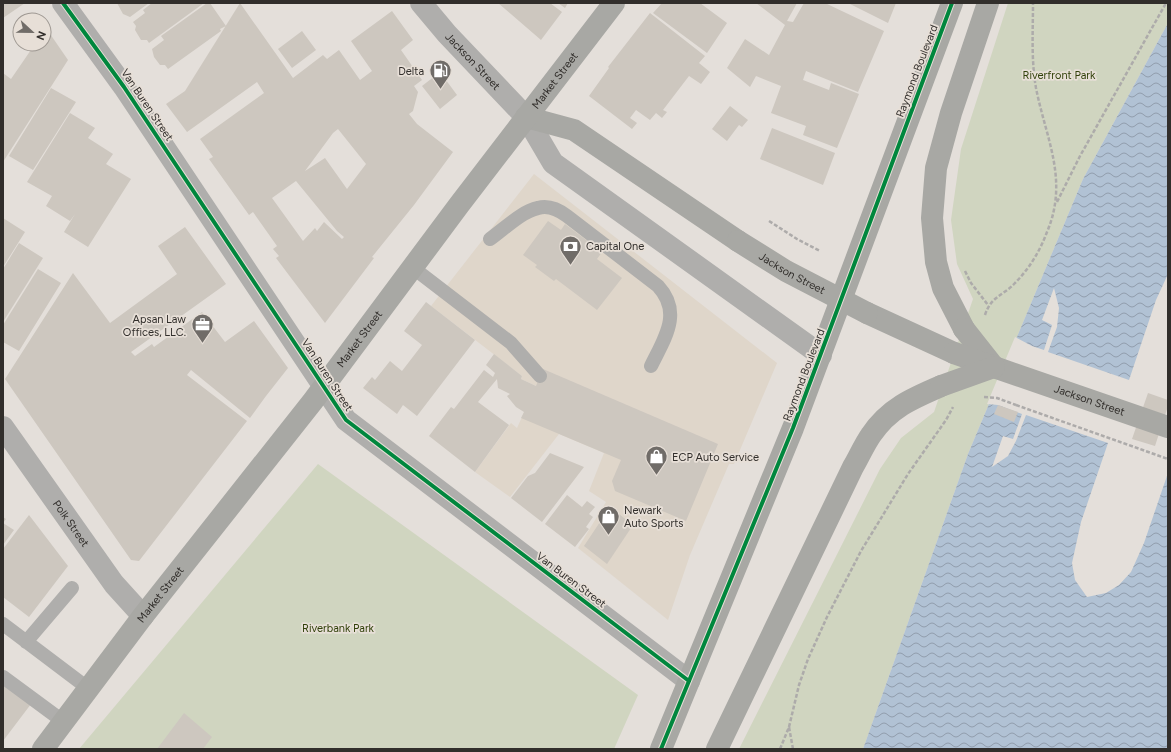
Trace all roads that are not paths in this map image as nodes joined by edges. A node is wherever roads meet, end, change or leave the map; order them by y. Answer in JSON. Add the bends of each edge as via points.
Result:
{"nodes":[{"id":1,"x":63,"y":3,"type":"edge"},
{"id":2,"x":421,"y":3,"type":"edge"},
{"id":3,"x":614,"y":3,"type":"edge"},
{"id":4,"x":952,"y":3,"type":"edge"},
{"id":5,"x":988,"y":3,"type":"edge"},
{"id":6,"x":526,"y":117,"type":"junction"},
{"id":7,"x":490,"y":239,"type":"dead end"},
{"id":8,"x":412,"y":267,"type":"junction"},
{"id":9,"x":821,"y":355,"type":"junction"},
{"id":10,"x":651,"y":366,"type":"dead end"},
{"id":11,"x":994,"y":367,"type":"junction"},
{"id":12,"x":540,"y":376,"type":"dead end"},
{"id":13,"x":324,"y":386,"type":"junction"},
{"id":14,"x":3,"y":427,"type":"edge"},
{"id":15,"x":1168,"y":428,"type":"edge"},
{"id":16,"x":72,"y":588,"type":"dead end"},
{"id":17,"x":143,"y":616,"type":"junction"},
{"id":18,"x":3,"y":624,"type":"edge"},
{"id":19,"x":26,"y":642,"type":"junction"},
{"id":20,"x":3,"y":678,"type":"edge"},
{"id":21,"x":689,"y":681,"type":"junction"},
{"id":22,"x":89,"y":689,"type":"junction"},
{"id":23,"x":64,"y":722,"type":"junction"},
{"id":24,"x":42,"y":749,"type":"edge"},
{"id":25,"x":661,"y":749,"type":"edge"},
{"id":26,"x":717,"y":749,"type":"edge"}],
"edges":[{"from":1,"to":13,"type":"street","name":"Van Buren Street","via":[[124,87]]},
{"from":2,"to":6,"type":"street","name":"Jackson Street"},
{"from":3,"to":6,"type":"main road","name":"Market Street"},
{"from":4,"to":9,"type":"main road","name":"Raymond Boulevard"},
{"from":5,"to":11,"type":"main road","bridge":true,"via":[[951,113],[936,168],[932,218],[936,262],[943,288],[964,329]]},
{"from":6,"to":8,"type":"main road","name":"Market Street"},
{"from":6,"to":9,"type":"street","name":"Jackson Street","via":[[553,163]]},
{"from":6,"to":11,"type":"main road","name":"Jackson Street","bridge":true,"via":[[574,130],[786,271],[867,313],[954,353]]},
{"from":7,"to":10,"type":"lane","via":[[524,214],[537,208],[548,207],[567,216],[658,286],[670,307],[671,321]]},
{"from":8,"to":12,"type":"lane","via":[[510,343]]},
{"from":8,"to":13,"type":"main road","name":"Market Street"},
{"from":9,"to":21,"type":"main road","name":"Raymond Boulevard"},
{"from":11,"to":15,"type":"main road","name":"Jackson Street"},
{"from":11,"to":26,"type":"main road","bridge":true,"via":[[912,398],[889,413],[871,434]]},
{"from":13,"to":17,"type":"main road","name":"Market Street"},
{"from":13,"to":21,"type":"street","name":"Van Buren Street","via":[[346,420]]},
{"from":14,"to":17,"type":"street","name":"Polk Street","via":[[114,584]]},
{"from":16,"to":19,"type":"lane"},
{"from":17,"to":22,"type":"main road","name":"Market Street"},
{"from":18,"to":19,"type":"lane"},
{"from":19,"to":22,"type":"lane"},
{"from":20,"to":23,"type":"lane"},
{"from":21,"to":25,"type":"main road","name":"Raymond Boulevard"},
{"from":22,"to":23,"type":"main road","name":"Market Street"},
{"from":23,"to":24,"type":"main road","name":"Market Street"}]}
